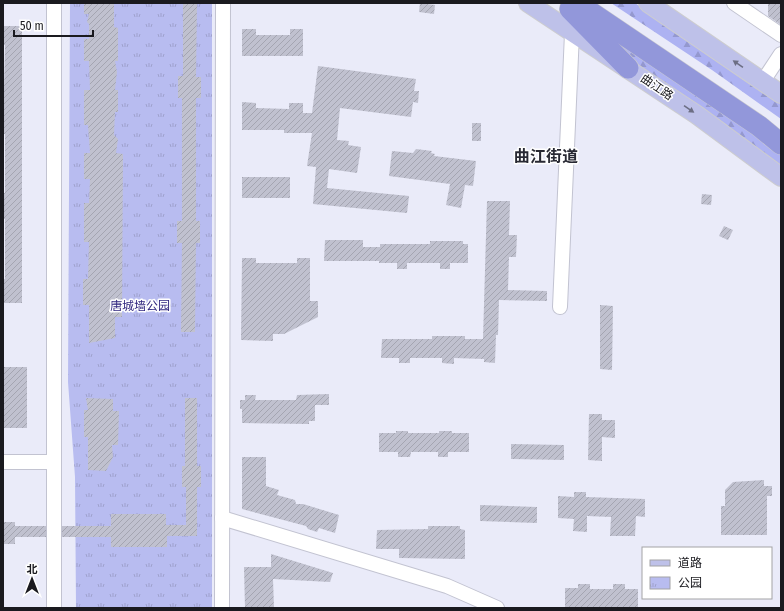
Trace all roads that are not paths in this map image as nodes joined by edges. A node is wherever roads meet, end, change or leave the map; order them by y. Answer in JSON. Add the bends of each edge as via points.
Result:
{"nodes":[{"id":1,"x":54,"y":3,"type":"edge"},
{"id":2,"x":222,"y":3,"type":"edge"},
{"id":3,"x":528,"y":3,"type":"edge"},
{"id":4,"x":564,"y":3,"type":"edge"},
{"id":5,"x":577,"y":3,"type":"edge"},
{"id":6,"x":597,"y":3,"type":"edge"},
{"id":7,"x":648,"y":3,"type":"edge"},
{"id":8,"x":734,"y":3,"type":"edge"},
{"id":9,"x":572,"y":33,"type":"junction"},
{"id":10,"x":781,"y":35,"type":"edge"},
{"id":11,"x":781,"y":54,"type":"edge"},
{"id":12,"x":628,"y":68,"type":"junction"},
{"id":13,"x":763,"y":81,"type":"junction"},
{"id":14,"x":781,"y":94,"type":"edge"},
{"id":15,"x":781,"y":129,"type":"edge"},
{"id":16,"x":781,"y":144,"type":"edge"},
{"id":17,"x":781,"y":177,"type":"edge"},
{"id":18,"x":560,"y":307,"type":"dead end"},
{"id":19,"x":3,"y":462,"type":"edge"},
{"id":20,"x":53,"y":462,"type":"junction"},
{"id":21,"x":222,"y":518,"type":"junction"},
{"id":22,"x":54,"y":608,"type":"edge"},
{"id":23,"x":222,"y":608,"type":"edge"},
{"id":24,"x":497,"y":608,"type":"edge"}],
"edges":[{"from":1,"to":20,"type":"street"},
{"from":2,"to":21,"type":"street"},
{"from":3,"to":9,"type":"main road","name":"曲江路"},
{"from":4,"to":12,"type":"highway"},
{"from":5,"to":16,"type":"highway","name":"曲江路"},
{"from":6,"to":15,"type":"highway"},
{"from":13,"to":7,"type":"main road","one_way":true},
{"from":8,"to":10,"type":"street"},
{"from":9,"to":12,"type":"main road","name":"曲江路"},
{"from":9,"to":18,"type":"street"},
{"from":11,"to":13,"type":"street"},
{"from":12,"to":17,"type":"main road","name":"曲江路","one_way":true},
{"from":13,"to":14,"type":"main road"},
{"from":19,"to":20,"type":"street"},
{"from":20,"to":22,"type":"street"},
{"from":21,"to":23,"type":"street"},
{"from":21,"to":24,"type":"street","via":[[447,586]]}]}
